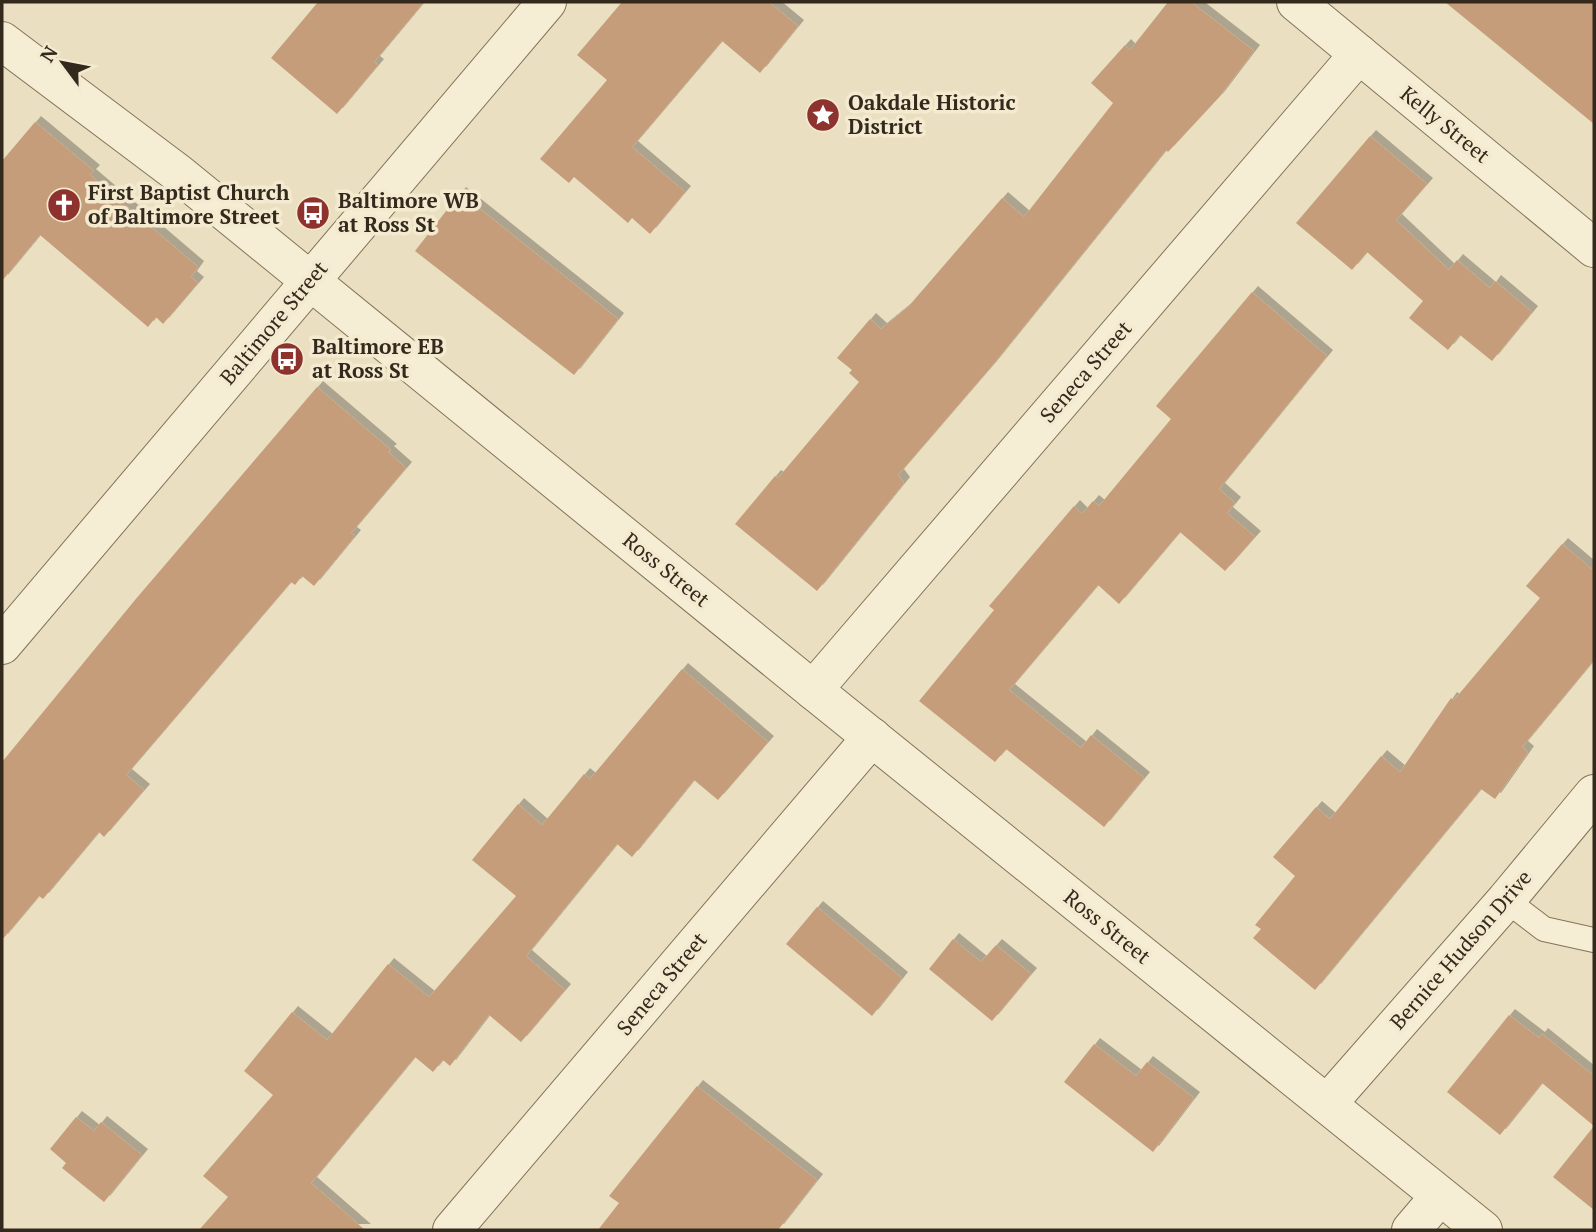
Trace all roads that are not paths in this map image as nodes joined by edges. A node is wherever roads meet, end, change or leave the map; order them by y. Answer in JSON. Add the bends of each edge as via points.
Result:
{"nodes":[{"id":1,"x":547,"y":2,"type":"edge"},
{"id":2,"x":1296,"y":2,"type":"edge"},
{"id":3,"x":2,"y":41,"type":"edge"},
{"id":4,"x":1359,"y":54,"type":"junction"},
{"id":5,"x":1594,"y":248,"type":"edge"},
{"id":6,"x":310,"y":281,"type":"junction"},
{"id":7,"x":2,"y":645,"type":"edge"},
{"id":8,"x":813,"y":690,"type":"junction"},
{"id":9,"x":872,"y":737,"type":"junction"},
{"id":10,"x":1594,"y":794,"type":"edge"},
{"id":11,"x":1506,"y":900,"type":"junction"},
{"id":12,"x":1594,"y":940,"type":"edge"},
{"id":13,"x":1327,"y":1104,"type":"junction"},
{"id":14,"x":1440,"y":1196,"type":"junction"},
{"id":15,"x":453,"y":1230,"type":"edge"},
{"id":16,"x":1411,"y":1230,"type":"edge"},
{"id":17,"x":1483,"y":1230,"type":"edge"}],
"edges":[{"from":1,"to":6,"type":"street","name":"Baltimore Street"},
{"from":2,"to":4,"type":"street","name":"Kelly Street"},
{"from":3,"to":6,"type":"street","name":"Ross Street","via":[[179,174]]},
{"from":4,"to":5,"type":"street","name":"Kelly Street"},
{"from":4,"to":8,"type":"street","name":"Seneca Street"},
{"from":6,"to":7,"type":"street","name":"Baltimore Street"},
{"from":6,"to":8,"type":"street","name":"Ross Street"},
{"from":8,"to":9,"type":"street","name":"Ross Street"},
{"from":9,"to":13,"type":"street","name":"Ross Street"},
{"from":9,"to":15,"type":"street","name":"Seneca Street"},
{"from":10,"to":11,"type":"street","name":"Bernice Hudson Drive"},
{"from":11,"to":12,"type":"lane","via":[[1544,929]]},
{"from":11,"to":13,"type":"street","name":"Bernice Hudson Drive"},
{"from":13,"to":14,"type":"street","name":"Ross Street"},
{"from":14,"to":16,"type":"street"},
{"from":14,"to":17,"type":"street"}]}
